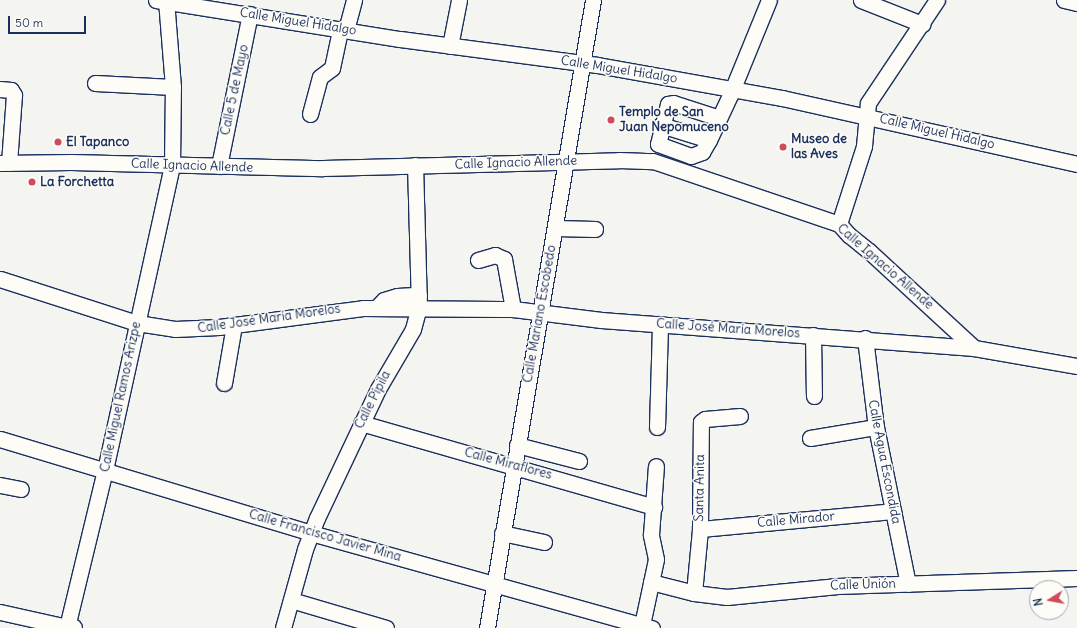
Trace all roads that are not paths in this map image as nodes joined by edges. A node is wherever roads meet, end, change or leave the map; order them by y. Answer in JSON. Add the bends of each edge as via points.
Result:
{"nodes":[{"id":1,"x":163,"y":0,"type":"edge"},
{"id":2,"x":354,"y":0,"type":"edge"},
{"id":3,"x":459,"y":0,"type":"edge"},
{"id":4,"x":594,"y":0,"type":"edge"},
{"id":5,"x":770,"y":0,"type":"edge"},
{"id":6,"x":860,"y":0,"type":"edge"},
{"id":7,"x":937,"y":0,"type":"edge"},
{"id":8,"x":1064,"y":0,"type":"edge"},
{"id":9,"x":1077,"y":3,"type":"edge"},
{"id":10,"x":250,"y":14,"type":"junction"},
{"id":11,"x":922,"y":24,"type":"junction"},
{"id":12,"x":343,"y":30,"type":"junction"},
{"id":13,"x":450,"y":46,"type":"junction"},
{"id":14,"x":582,"y":63,"type":"junction"},
{"id":15,"x":95,"y":82,"type":"dead end"},
{"id":16,"x":173,"y":87,"type":"junction"},
{"id":17,"x":0,"y":89,"type":"edge"},
{"id":18,"x":732,"y":90,"type":"junction"},
{"id":19,"x":310,"y":114,"type":"dead end"},
{"id":20,"x":866,"y":115,"type":"junction"},
{"id":21,"x":719,"y":118,"type":"junction"},
{"id":22,"x":661,"y":125,"type":"junction"},
{"id":23,"x":709,"y":140,"type":"junction"},
{"id":24,"x":691,"y":156,"type":"junction"},
{"id":25,"x":566,"y":161,"type":"junction"},
{"id":26,"x":4,"y":163,"type":"edge"},
{"id":27,"x":1077,"y":164,"type":"edge"},
{"id":28,"x":172,"y":165,"type":"junction"},
{"id":29,"x":415,"y":165,"type":"junction"},
{"id":30,"x":219,"y":166,"type":"junction"},
{"id":31,"x":685,"y":171,"type":"junction"},
{"id":32,"x":839,"y":224,"type":"junction"},
{"id":33,"x":555,"y":228,"type":"junction"},
{"id":34,"x":595,"y":229,"type":"dead end"},
{"id":35,"x":478,"y":260,"type":"dead end"},
{"id":36,"x":0,"y":279,"type":"edge"},
{"id":37,"x":419,"y":301,"type":"junction"},
{"id":38,"x":513,"y":309,"type":"junction"},
{"id":39,"x":542,"y":312,"type":"junction"},
{"id":40,"x":137,"y":323,"type":"junction"},
{"id":41,"x":660,"y":324,"type":"junction"},
{"id":42,"x":234,"y":325,"type":"junction"},
{"id":43,"x":813,"y":335,"type":"junction"},
{"id":44,"x":866,"y":338,"type":"junction"},
{"id":45,"x":974,"y":348,"type":"junction"},
{"id":46,"x":1077,"y":366,"type":"edge"},
{"id":47,"x":224,"y":383,"type":"dead end"},
{"id":48,"x":814,"y":396,"type":"dead end"},
{"id":49,"x":740,"y":416,"type":"dead end"},
{"id":50,"x":361,"y":423,"type":"junction"},
{"id":51,"x":657,"y":427,"type":"dead end"},
{"id":52,"x":876,"y":427,"type":"junction"},
{"id":53,"x":810,"y":438,"type":"dead end"},
{"id":54,"x":0,"y":439,"type":"edge"},
{"id":55,"x":517,"y":445,"type":"junction"},
{"id":56,"x":579,"y":460,"type":"dead end"},
{"id":57,"x":513,"y":466,"type":"junction"},
{"id":58,"x":656,"y":466,"type":"dead end"},
{"id":59,"x":105,"y":470,"type":"junction"},
{"id":60,"x":0,"y":485,"type":"edge"},
{"id":61,"x":21,"y":489,"type":"dead end"},
{"id":62,"x":654,"y":507,"type":"junction"},
{"id":63,"x":893,"y":511,"type":"junction"},
{"id":64,"x":700,"y":529,"type":"junction"},
{"id":65,"x":311,"y":533,"type":"junction"},
{"id":66,"x":502,"y":533,"type":"junction"},
{"id":67,"x":544,"y":542,"type":"dead end"},
{"id":68,"x":1077,"y":578,"type":"edge"},
{"id":69,"x":652,"y":582,"type":"junction"},
{"id":70,"x":908,"y":584,"type":"junction"},
{"id":71,"x":493,"y":585,"type":"junction"},
{"id":72,"x":694,"y":593,"type":"junction"},
{"id":73,"x":290,"y":600,"type":"junction"},
{"id":74,"x":0,"y":612,"type":"edge"},
{"id":75,"x":647,"y":627,"type":"edge"},
{"id":76,"x":69,"y":628,"type":"edge"},
{"id":77,"x":283,"y":628,"type":"edge"},
{"id":78,"x":386,"y":628,"type":"edge"},
{"id":79,"x":487,"y":628,"type":"edge"}],
"edges":[{"from":1,"to":10,"type":"street","name":"Calle Miguel Hidalgo"},
{"from":1,"to":16,"type":"street","name":"Calle Miguel Ramos Arizpe"},
{"from":2,"to":12,"type":"street"},
{"from":3,"to":13,"type":"street"},
{"from":4,"to":14,"type":"street","name":"Calle Mariano Escobedo"},
{"from":5,"to":18,"type":"street"},
{"from":6,"to":11,"type":"street"},
{"from":7,"to":11,"type":"street"},
{"from":8,"to":9,"type":"street"},
{"from":10,"to":12,"type":"street","name":"Calle Miguel Hidalgo"},
{"from":10,"to":30,"type":"street","name":"Calle 5 de Mayo"},
{"from":11,"to":20,"type":"street","via":[[871,98]]},
{"from":12,"to":13,"type":"street","name":"Calle Miguel Hidalgo"},
{"from":12,"to":19,"type":"street","via":[[332,68],[320,77]]},
{"from":13,"to":14,"type":"street","name":"Calle Miguel Hidalgo"},
{"from":14,"to":18,"type":"street","name":"Calle Miguel Hidalgo"},
{"from":14,"to":25,"type":"street","name":"Calle Mariano Escobedo"},
{"from":15,"to":16,"type":"street"},
{"from":16,"to":28,"type":"street","name":"Calle Miguel Ramos Arizpe"},
{"from":17,"to":26,"type":"street","via":[[11,90],[14,95]]},
{"from":18,"to":20,"type":"street","name":"Calle Miguel Hidalgo"},
{"from":18,"to":21,"type":"street"},
{"from":20,"to":27,"type":"street","name":"Calle Miguel Hidalgo"},
{"from":20,"to":32,"type":"street","via":[[864,146]]},
{"from":21,"to":22,"type":"street","via":[[670,103],[666,106]]},
{"from":21,"to":23,"type":"street"},
{"from":22,"to":23,"type":"street"},
{"from":22,"to":24,"type":"street","via":[[657,141],[660,146]]},
{"from":23,"to":24,"type":"street","via":[[702,152]]},
{"from":24,"to":31,"type":"street"},
{"from":25,"to":29,"type":"street","name":"Calle Ignacio Allende"},
{"from":25,"to":31,"type":"street","name":"Calle Ignacio Allende","via":[[642,160]]},
{"from":25,"to":33,"type":"street","name":"Calle Mariano Escobedo"},
{"from":26,"to":28,"type":"street","name":"Calle Ignacio Allende"},
{"from":28,"to":30,"type":"street","name":"Calle Ignacio Allende"},
{"from":28,"to":40,"type":"street","name":"Calle Miguel Ramos Arizpe"},
{"from":29,"to":30,"type":"street","name":"Calle Ignacio Allende"},
{"from":29,"to":37,"type":"street","name":"Calle Pípila"},
{"from":31,"to":32,"type":"street","name":"Calle Ignacio Allende"},
{"from":32,"to":45,"type":"street","name":"Calle Ignacio Allende","via":[[849,236],[869,251]]},
{"from":33,"to":34,"type":"street"},
{"from":33,"to":39,"type":"street","name":"Calle Mariano Escobedo"},
{"from":35,"to":38,"type":"street","via":[[495,255],[504,259]]},
{"from":36,"to":40,"type":"street","name":"Calle José María Morelos"},
{"from":37,"to":38,"type":"street","name":"Calle José María Morelos"},
{"from":37,"to":42,"type":"street","name":"Calle José María Morelos","via":[[390,298],[378,307]]},
{"from":37,"to":50,"type":"street","name":"Calle Pípila","via":[[413,329]]},
{"from":38,"to":39,"type":"street","name":"Calle José María Morelos"},
{"from":39,"to":41,"type":"street","name":"Calle José María Morelos"},
{"from":39,"to":55,"type":"street","name":"Calle Mariano Escobedo"},
{"from":40,"to":42,"type":"street","name":"Calle José María Morelos","via":[[155,327],[196,329]]},
{"from":40,"to":59,"type":"street","name":"Calle Miguel Ramos Arizpe"},
{"from":41,"to":43,"type":"street","name":"Calle José María Morelos"},
{"from":41,"to":51,"type":"street"},
{"from":42,"to":47,"type":"street"},
{"from":43,"to":44,"type":"street","name":"Calle José María Morelos"},
{"from":43,"to":48,"type":"street"},
{"from":44,"to":45,"type":"street","name":"Calle José María Morelos"},
{"from":44,"to":52,"type":"street","name":"Calle Agua Escondida"},
{"from":45,"to":46,"type":"street","name":"Calle José María Morelos"},
{"from":49,"to":64,"type":"street","name":"Santa Anita","via":[[705,419],[701,422]]},
{"from":50,"to":57,"type":"street","name":"Calle Miraflores"},
{"from":50,"to":65,"type":"street","name":"Calle Pípila"},
{"from":52,"to":53,"type":"street"},
{"from":52,"to":63,"type":"street","name":"Calle Agua Escondida"},
{"from":54,"to":59,"type":"street","name":"Calle Francisco Javier Mina"},
{"from":55,"to":56,"type":"street"},
{"from":55,"to":57,"type":"street","name":"Calle Mariano Escobedo"},
{"from":57,"to":62,"type":"street","name":"Calle Miraflores"},
{"from":57,"to":66,"type":"street","name":"Calle Mariano Escobedo"},
{"from":58,"to":62,"type":"street"},
{"from":59,"to":65,"type":"street","name":"Calle Francisco Javier Mina"},
{"from":59,"to":76,"type":"street","name":"Calle Miguel Ramos Arizpe"},
{"from":60,"to":61,"type":"street"},
{"from":62,"to":69,"type":"street","via":[[651,535],[656,559]]},
{"from":63,"to":64,"type":"street","name":"Calle Mirador"},
{"from":63,"to":70,"type":"street","name":"Calle Agua Escondida"},
{"from":64,"to":72,"type":"street","name":"Santa Anita"},
{"from":65,"to":71,"type":"street","name":"Calle Francisco Javier Mina"},
{"from":65,"to":73,"type":"street","name":"Calle Pípila"},
{"from":66,"to":67,"type":"street"},
{"from":66,"to":71,"type":"street","name":"Calle Mariano Escobedo"},
{"from":68,"to":70,"type":"street","name":"Calle Unión"},
{"from":69,"to":72,"type":"street","name":"Calle Unión"},
{"from":69,"to":75,"type":"street"},
{"from":70,"to":72,"type":"street","name":"Calle Unión","via":[[815,587],[727,597]]},
{"from":71,"to":75,"type":"street","name":"Calle Francisco Javier Mina"},
{"from":71,"to":79,"type":"street","name":"Calle Mariano Escobedo"},
{"from":73,"to":77,"type":"street","name":"Calle Pípila"},
{"from":73,"to":78,"type":"street"},
{"from":74,"to":76,"type":"street"}]}
